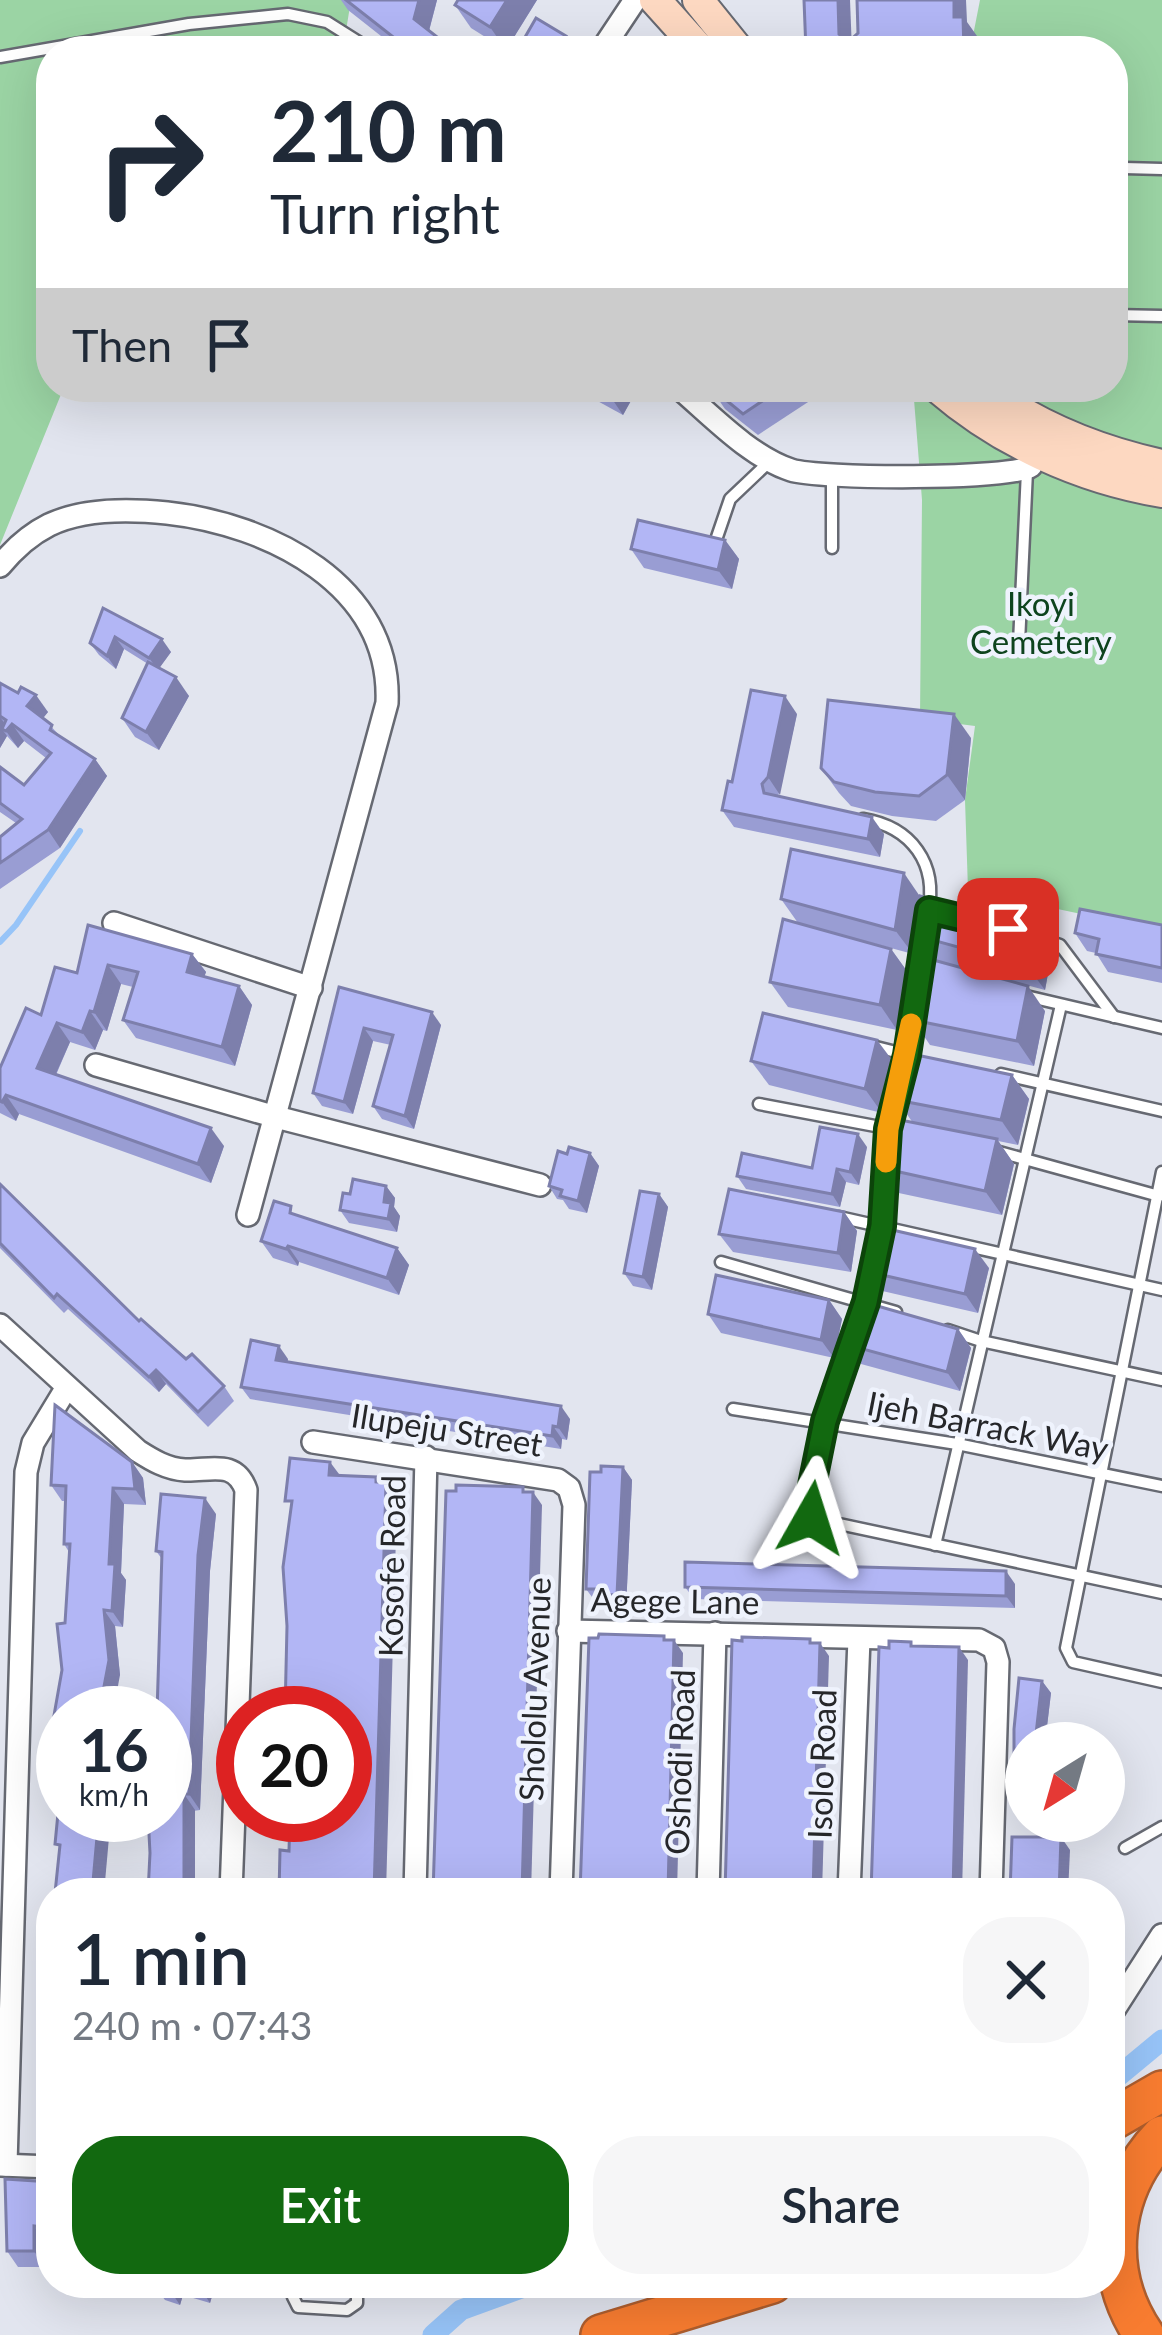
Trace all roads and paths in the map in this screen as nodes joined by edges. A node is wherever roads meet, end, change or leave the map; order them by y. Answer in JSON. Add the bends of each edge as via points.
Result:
{"nodes":[{"id":1,"x":634,"y":0,"type":"edge"},
{"id":2,"x":655,"y":0,"type":"edge"},
{"id":3,"x":698,"y":0,"type":"edge"},
{"id":4,"x":120,"y":36,"type":"edge"},
{"id":5,"x":349,"y":36,"type":"edge"},
{"id":6,"x":611,"y":36,"type":"edge"},
{"id":7,"x":687,"y":36,"type":"edge"},
{"id":8,"x":727,"y":36,"type":"edge"},
{"id":9,"x":36,"y":51,"type":"edge"},
{"id":10,"x":0,"y":57,"type":"edge"},
{"id":11,"x":1128,"y":168,"type":"edge"},
{"id":12,"x":1162,"y":169,"type":"edge"},
{"id":13,"x":1128,"y":315,"type":"edge"},
{"id":14,"x":1162,"y":316,"type":"edge"},
{"id":15,"x":697,"y":402,"type":"edge"},
{"id":16,"x":957,"y":402,"type":"edge"},
{"id":17,"x":996,"y":402,"type":"edge"},
{"id":18,"x":1036,"y":449,"type":"junction"},
{"id":19,"x":771,"y":460,"type":"junction"},
{"id":20,"x":1162,"y":465,"type":"edge"},
{"id":21,"x":832,"y":474,"type":"junction"},
{"id":22,"x":1162,"y":492,"type":"edge"},
{"id":23,"x":716,"y":540,"type":"edge"},
{"id":24,"x":832,"y":548,"type":"dead end"},
{"id":25,"x":0,"y":566,"type":"edge"},
{"id":26,"x":1019,"y":643,"type":"dead end"},
{"id":27,"x":843,"y":815,"type":"edge"},
{"id":28,"x":929,"y":910,"type":"junction"},
{"id":29,"x":948,"y":915,"type":"edge"},
{"id":30,"x":114,"y":923,"type":"dead end"},
{"id":31,"x":1008,"y":929,"type":"edge"},
{"id":32,"x":898,"y":961,"type":"dead end"},
{"id":33,"x":918,"y":966,"type":"junction"},
{"id":34,"x":938,"y":972,"type":"edge"},
{"id":35,"x":311,"y":988,"type":"junction"},
{"id":36,"x":1020,"y":994,"type":"edge"},
{"id":37,"x":1061,"y":1005,"type":"junction"},
{"id":38,"x":1114,"y":1017,"type":"junction"},
{"id":39,"x":1162,"y":1028,"type":"edge"},
{"id":40,"x":860,"y":1044,"type":"edge"},
{"id":41,"x":907,"y":1055,"type":"junction"},
{"id":42,"x":930,"y":1060,"type":"edge"},
{"id":43,"x":96,"y":1065,"type":"dead end"},
{"id":44,"x":998,"y":1073,"type":"edge"},
{"id":45,"x":1043,"y":1083,"type":"junction"},
{"id":46,"x":759,"y":1104,"type":"dead end"},
{"id":47,"x":1162,"y":1112,"type":"edge"},
{"id":48,"x":276,"y":1117,"type":"junction"},
{"id":49,"x":888,"y":1129,"type":"junction"},
{"id":50,"x":911,"y":1133,"type":"edge"},
{"id":51,"x":979,"y":1147,"type":"edge"},
{"id":52,"x":1025,"y":1156,"type":"junction"},
{"id":53,"x":1162,"y":1172,"type":"edge"},
{"id":54,"x":540,"y":1185,"type":"dead end"},
{"id":55,"x":1159,"y":1196,"type":"edge"},
{"id":56,"x":819,"y":1214,"type":"edge"},
{"id":57,"x":248,"y":1215,"type":"dead end"},
{"id":58,"x":882,"y":1226,"type":"junction"},
{"id":59,"x":1002,"y":1254,"type":"junction"},
{"id":60,"x":721,"y":1262,"type":"dead end"},
{"id":61,"x":1139,"y":1286,"type":"junction"},
{"id":62,"x":1162,"y":1290,"type":"edge"},
{"id":63,"x":866,"y":1302,"type":"junction"},
{"id":64,"x":904,"y":1315,"type":"edge"},
{"id":65,"x":0,"y":1325,"type":"edge"},
{"id":66,"x":943,"y":1328,"type":"edge"},
{"id":67,"x":981,"y":1341,"type":"junction"},
{"id":68,"x":1121,"y":1371,"type":"junction"},
{"id":69,"x":1162,"y":1380,"type":"edge"},
{"id":70,"x":68,"y":1387,"type":"junction"},
{"id":71,"x":733,"y":1409,"type":"dead end"},
{"id":72,"x":825,"y":1421,"type":"junction"},
{"id":73,"x":313,"y":1442,"type":"dead end"},
{"id":74,"x":957,"y":1444,"type":"junction"},
{"id":75,"x":427,"y":1457,"type":"junction"},
{"id":76,"x":1101,"y":1473,"type":"junction"},
{"id":77,"x":1162,"y":1486,"type":"edge"},
{"id":78,"x":568,"y":1488,"type":"joint"},
{"id":79,"x":935,"y":1545,"type":"junction"},
{"id":80,"x":1080,"y":1576,"type":"junction"},
{"id":81,"x":1162,"y":1593,"type":"edge"},
{"id":82,"x":568,"y":1631,"type":"junction"},
{"id":83,"x":715,"y":1634,"type":"junction"},
{"id":84,"x":859,"y":1639,"type":"junction"},
{"id":85,"x":1162,"y":1682,"type":"edge"},
{"id":86,"x":1162,"y":1827,"type":"edge"},
{"id":87,"x":1125,"y":1848,"type":"dead end"},
{"id":88,"x":232,"y":1878,"type":"edge"},
{"id":89,"x":415,"y":1878,"type":"edge"},
{"id":90,"x":561,"y":1878,"type":"edge"},
{"id":91,"x":708,"y":1878,"type":"edge"},
{"id":92,"x":850,"y":1878,"type":"edge"},
{"id":93,"x":991,"y":1878,"type":"edge"},
{"id":94,"x":1162,"y":1934,"type":"edge"},
{"id":95,"x":1125,"y":1992,"type":"edge"},
{"id":96,"x":1162,"y":2091,"type":"edge"},
{"id":97,"x":1125,"y":2112,"type":"edge"},
{"id":98,"x":1162,"y":2136,"type":"edge"},
{"id":99,"x":3,"y":2165,"type":"edge"},
{"id":100,"x":36,"y":2166,"type":"edge"},
{"id":101,"x":1125,"y":2198,"type":"edge"},
{"id":102,"x":294,"y":2298,"type":"edge"},
{"id":103,"x":357,"y":2298,"type":"edge"},
{"id":104,"x":723,"y":2298,"type":"edge"},
{"id":105,"x":1125,"y":2298,"type":"edge"},
{"id":106,"x":601,"y":2335,"type":"edge"},
{"id":107,"x":1144,"y":2335,"type":"edge"}],
"edges":[{"from":1,"to":6,"type":"street"},
{"from":2,"to":7,"type":"main road"},
{"from":3,"to":8,"type":"main road"},
{"from":4,"to":5,"type":"lane","via":[[288,14]]},
{"from":9,"to":10,"type":"lane"},
{"from":11,"to":12,"type":"lane"},
{"from":13,"to":14,"type":"lane"},
{"from":15,"to":19,"type":"street"},
{"from":16,"to":18,"type":"main road"},
{"from":17,"to":18,"type":"main road"},
{"from":18,"to":20,"type":"main road"},
{"from":18,"to":21,"type":"street","via":[[937,476]]},
{"from":18,"to":22,"type":"main road","via":[[1084,473]]},
{"from":18,"to":26,"type":"lane"},
{"from":19,"to":21,"type":"street","via":[[796,472]]},
{"from":19,"to":23,"type":"lane","via":[[734,493]]},
{"from":21,"to":24,"type":"lane"},
{"from":25,"to":35,"type":"street","via":[[50,524],[137,510],[222,523],[289,548],[354,603],[382,658],[387,703]]},
{"from":27,"to":28,"type":"lane","via":[[883,822],[913,842],[930,868]]},
{"from":28,"to":29,"type":"lane"},
{"from":28,"to":33,"type":"lane"},
{"from":30,"to":35,"type":"street"},
{"from":31,"to":38,"type":"lane","via":[[1060,945]]},
{"from":32,"to":33,"type":"lane"},
{"from":33,"to":34,"type":"lane"},
{"from":33,"to":41,"type":"lane"},
{"from":35,"to":48,"type":"street"},
{"from":36,"to":37,"type":"lane"},
{"from":37,"to":38,"type":"lane"},
{"from":37,"to":45,"type":"lane"},
{"from":38,"to":39,"type":"lane"},
{"from":40,"to":41,"type":"lane"},
{"from":41,"to":42,"type":"lane"},
{"from":41,"to":49,"type":"lane"},
{"from":43,"to":48,"type":"street"},
{"from":44,"to":45,"type":"lane"},
{"from":45,"to":47,"type":"lane"},
{"from":45,"to":52,"type":"lane"},
{"from":46,"to":49,"type":"lane"},
{"from":48,"to":54,"type":"street"},
{"from":48,"to":57,"type":"street"},
{"from":49,"to":50,"type":"lane"},
{"from":49,"to":58,"type":"lane"},
{"from":51,"to":52,"type":"lane"},
{"from":52,"to":55,"type":"lane"},
{"from":52,"to":59,"type":"lane"},
{"from":53,"to":55,"type":"lane"},
{"from":55,"to":61,"type":"lane"},
{"from":56,"to":58,"type":"lane"},
{"from":58,"to":59,"type":"lane"},
{"from":58,"to":63,"type":"lane"},
{"from":59,"to":61,"type":"lane"},
{"from":59,"to":67,"type":"lane"},
{"from":60,"to":63,"type":"lane"},
{"from":61,"to":62,"type":"lane"},
{"from":61,"to":68,"type":"lane"},
{"from":63,"to":64,"type":"lane"},
{"from":63,"to":72,"type":"lane"},
{"from":65,"to":70,"type":"street"},
{"from":66,"to":67,"type":"lane"},
{"from":67,"to":68,"type":"lane"},
{"from":67,"to":74,"type":"lane"},
{"from":68,"to":69,"type":"lane"},
{"from":68,"to":76,"type":"lane"},
{"from":70,"to":88,"type":"street","via":[[160,1465],[220,1466],[246,1490]]},
{"from":70,"to":99,"type":"street","via":[[33,1443],[26,1472]]},
{"from":71,"to":72,"type":"lane","name":"Ijeh Barrack Way"},
{"from":72,"to":74,"type":"lane","name":"Ijeh Barrack Way"},
{"from":72,"to":79,"type":"lane","via":[[811,1518]]},
{"from":73,"to":75,"type":"street","name":"Ilupeju Street"},
{"from":74,"to":76,"type":"lane","name":"Ijeh Barrack Way"},
{"from":74,"to":79,"type":"lane"},
{"from":75,"to":78,"type":"street","name":"Ilupeju Street"},
{"from":75,"to":89,"type":"street","name":"Kosofe Road"},
{"from":76,"to":77,"type":"lane","name":"Ijeh Barrack Way"},
{"from":76,"to":80,"type":"lane"},
{"from":78,"to":82,"type":"street","name":"Shololu Avenue"},
{"from":79,"to":80,"type":"lane"},
{"from":80,"to":81,"type":"lane"},
{"from":80,"to":85,"type":"lane","via":[[1068,1657]]},
{"from":82,"to":83,"type":"street","name":"Agege Lane"},
{"from":82,"to":90,"type":"street","name":"Shololu Avenue"},
{"from":83,"to":84,"type":"street","name":"Agege Lane"},
{"from":83,"to":91,"type":"street","name":"Oshodi Road"},
{"from":84,"to":92,"type":"street","name":"Isolo Road"},
{"from":84,"to":93,"type":"street","name":"Agege Lane","via":[[979,1640],[994,1648]]},
{"from":86,"to":87,"type":"lane"},
{"from":94,"to":95,"type":"street"},
{"from":96,"to":97,"type":"highway"},
{"from":98,"to":101,"type":"highway"},
{"from":99,"to":100,"type":"street"},
{"from":102,"to":103,"type":"lane","via":[[298,2307],[347,2310]]},
{"from":104,"to":106,"type":"highway"},
{"from":105,"to":107,"type":"highway"}]}
